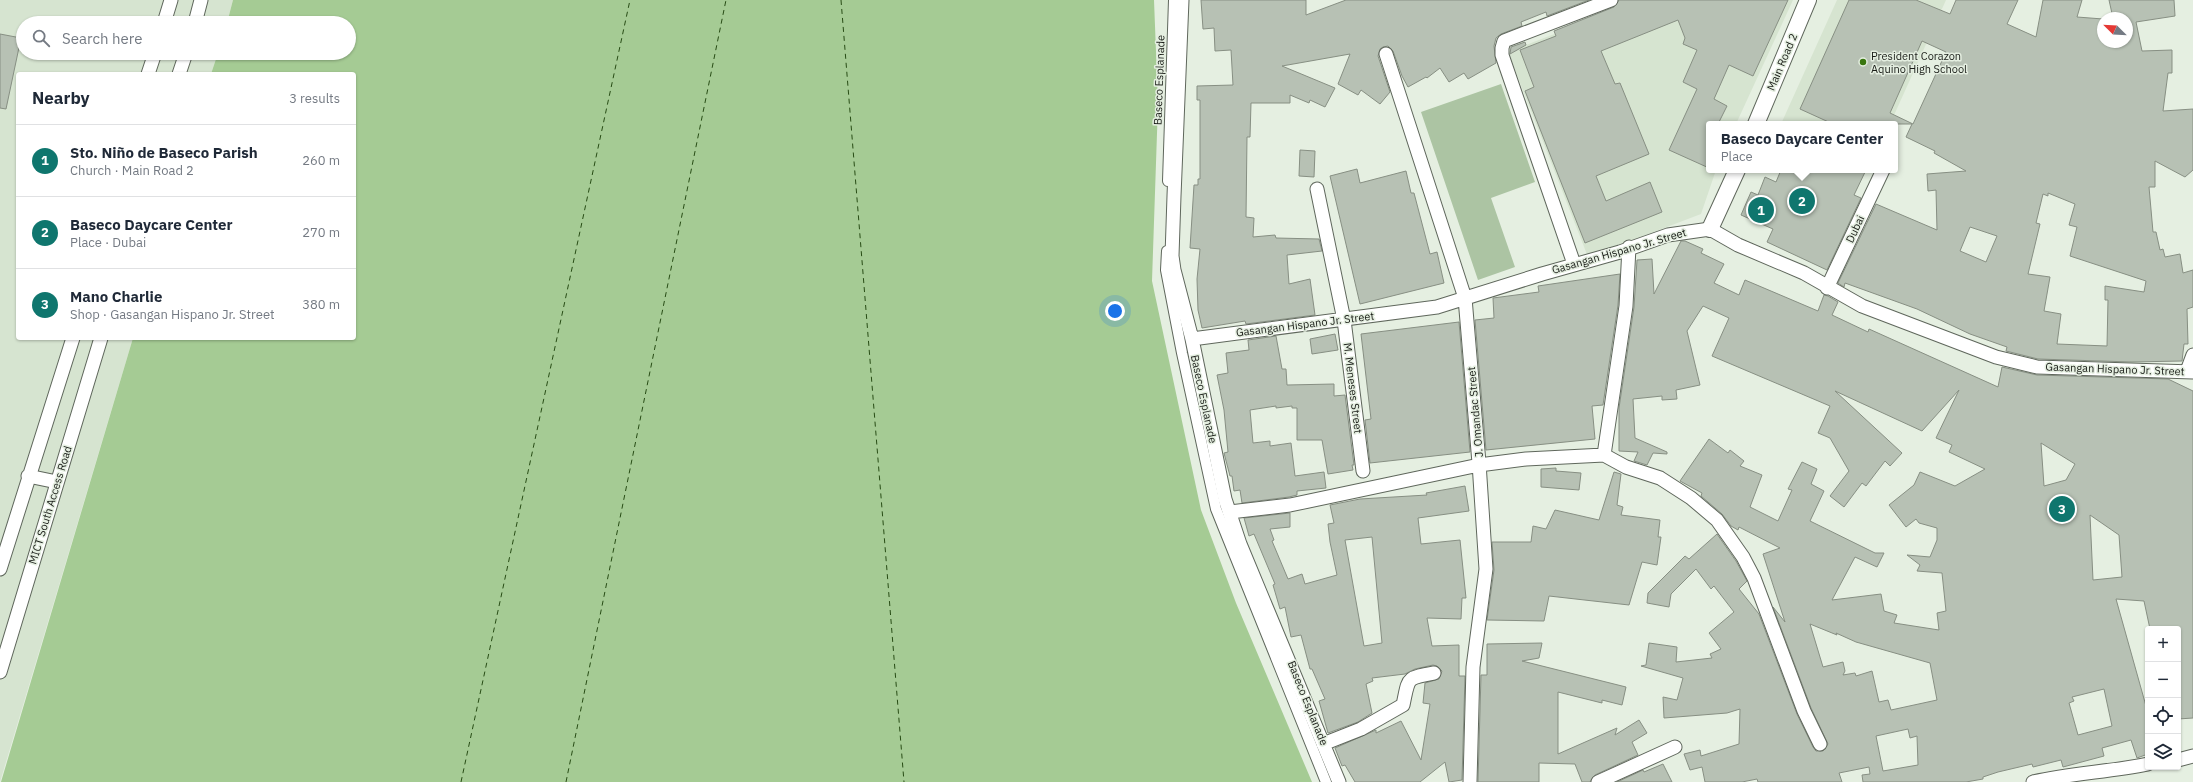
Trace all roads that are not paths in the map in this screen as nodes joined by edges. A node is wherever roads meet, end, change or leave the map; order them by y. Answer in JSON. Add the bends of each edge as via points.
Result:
{"nodes":[{"id":1,"x":171,"y":0,"type":"edge"},
{"id":2,"x":202,"y":0,"type":"edge"},
{"id":3,"x":1174,"y":0,"type":"edge"},
{"id":4,"x":1182,"y":0,"type":"edge"},
{"id":5,"x":1611,"y":0,"type":"edge"},
{"id":6,"x":1808,"y":0,"type":"edge"},
{"id":7,"x":166,"y":16,"type":"edge"},
{"id":8,"x":197,"y":16,"type":"edge"},
{"id":9,"x":1386,"y":54,"type":"dead end"},
{"id":10,"x":152,"y":60,"type":"edge"},
{"id":11,"x":184,"y":60,"type":"edge"},
{"id":12,"x":149,"y":72,"type":"edge"},
{"id":13,"x":180,"y":72,"type":"edge"},
{"id":14,"x":1757,"y":121,"type":"edge"},
{"id":15,"x":1736,"y":173,"type":"edge"},
{"id":16,"x":1882,"y":173,"type":"edge"},
{"id":17,"x":1317,"y":189,"type":"dead end"},
{"id":18,"x":1710,"y":229,"type":"junction"},
{"id":19,"x":1629,"y":248,"type":"junction"},
{"id":20,"x":1574,"y":264,"type":"junction"},
{"id":21,"x":1827,"y":288,"type":"junction"},
{"id":22,"x":1465,"y":298,"type":"junction"},
{"id":23,"x":1344,"y":320,"type":"junction"},
{"id":24,"x":1192,"y":339,"type":"junction"},
{"id":25,"x":72,"y":340,"type":"edge"},
{"id":26,"x":100,"y":340,"type":"edge"},
{"id":27,"x":2193,"y":356,"type":"edge"},
{"id":28,"x":2190,"y":371,"type":"edge"},
{"id":29,"x":1604,"y":455,"type":"junction"},
{"id":30,"x":1479,"y":466,"type":"junction"},
{"id":31,"x":1363,"y":471,"type":"dead end"},
{"id":32,"x":28,"y":476,"type":"junction"},
{"id":33,"x":57,"y":482,"type":"junction"},
{"id":34,"x":1230,"y":512,"type":"junction"},
{"id":35,"x":0,"y":569,"type":"edge"},
{"id":36,"x":0,"y":672,"type":"edge"},
{"id":37,"x":1434,"y":673,"type":"dead end"},
{"id":38,"x":1323,"y":744,"type":"junction"},
{"id":39,"x":1820,"y":744,"type":"dead end"},
{"id":40,"x":1675,"y":747,"type":"dead end"},
{"id":41,"x":2193,"y":756,"type":"edge"},
{"id":42,"x":2181,"y":759,"type":"edge"},
{"id":43,"x":2145,"y":765,"type":"edge"},
{"id":44,"x":1326,"y":782,"type":"edge"},
{"id":45,"x":1338,"y":782,"type":"edge"},
{"id":46,"x":1470,"y":782,"type":"edge"},
{"id":47,"x":1598,"y":782,"type":"edge"},
{"id":48,"x":2033,"y":782,"type":"edge"}],
"edges":[{"from":1,"to":7,"type":"street"},
{"from":2,"to":8,"type":"street"},
{"from":3,"to":44,"type":"street","name":"Baseco Esplanade","via":[[1166,270],[1182,353],[1216,509]]},
{"from":4,"to":24,"type":"street","via":[[1172,256]]},
{"from":5,"to":20,"type":"street","via":[[1504,42],[1502,48],[1502,55]]},
{"from":6,"to":14,"type":"street","name":"Main Road 2"},
{"from":9,"to":22,"type":"street","name":"J. Omandac Street"},
{"from":10,"to":12,"type":"street"},
{"from":11,"to":13,"type":"street"},
{"from":15,"to":18,"type":"street"},
{"from":16,"to":21,"type":"street","name":"Dubai"},
{"from":17,"to":23,"type":"street","name":"M. Meneses Street"},
{"from":18,"to":19,"type":"street","name":"Gasangan Hispano Jr. Street","via":[[1668,235]]},
{"from":18,"to":21,"type":"street","name":"Gasangan Hispano Jr. Street","via":[[1738,245],[1804,273]]},
{"from":19,"to":20,"type":"street","name":"Gasangan Hispano Jr. Street"},
{"from":19,"to":29,"type":"street","via":[[1626,306]]},
{"from":20,"to":22,"type":"street","name":"Gasangan Hispano Jr. Street"},
{"from":21,"to":28,"type":"street","name":"Gasangan Hispano Jr. Street","via":[[1862,306],[1978,352],[2037,367]]},
{"from":22,"to":23,"type":"street","name":"Gasangan Hispano Jr. Street","via":[[1437,307]]},
{"from":22,"to":30,"type":"street","name":"J. Omandac Street"},
{"from":23,"to":24,"type":"street","name":"Gasangan Hispano Jr. Street"},
{"from":23,"to":31,"type":"street","name":"M. Meneses Street"},
{"from":24,"to":34,"type":"street"},
{"from":25,"to":32,"type":"street"},
{"from":26,"to":33,"type":"street","name":"MICT South Access Road"},
{"from":27,"to":28,"type":"street"},
{"from":29,"to":30,"type":"street","via":[[1526,459]]},
{"from":29,"to":39,"type":"street","via":[[1660,478],[1691,498],[1722,526],[1754,578],[1804,711]]},
{"from":30,"to":34,"type":"street","via":[[1290,505]]},
{"from":30,"to":46,"type":"street","name":"J. Omandac Street","via":[[1486,569],[1473,667]]},
{"from":32,"to":33,"type":"street"},
{"from":32,"to":35,"type":"street"},
{"from":33,"to":36,"type":"street","name":"MICT South Access Road"},
{"from":34,"to":38,"type":"street","via":[[1246,561]]},
{"from":37,"to":38,"type":"street","via":[[1413,676],[1408,681],[1403,705],[1361,729]]},
{"from":38,"to":45,"type":"street"},
{"from":40,"to":47,"type":"street"},
{"from":41,"to":42,"type":"street"},
{"from":43,"to":48,"type":"street"}]}
